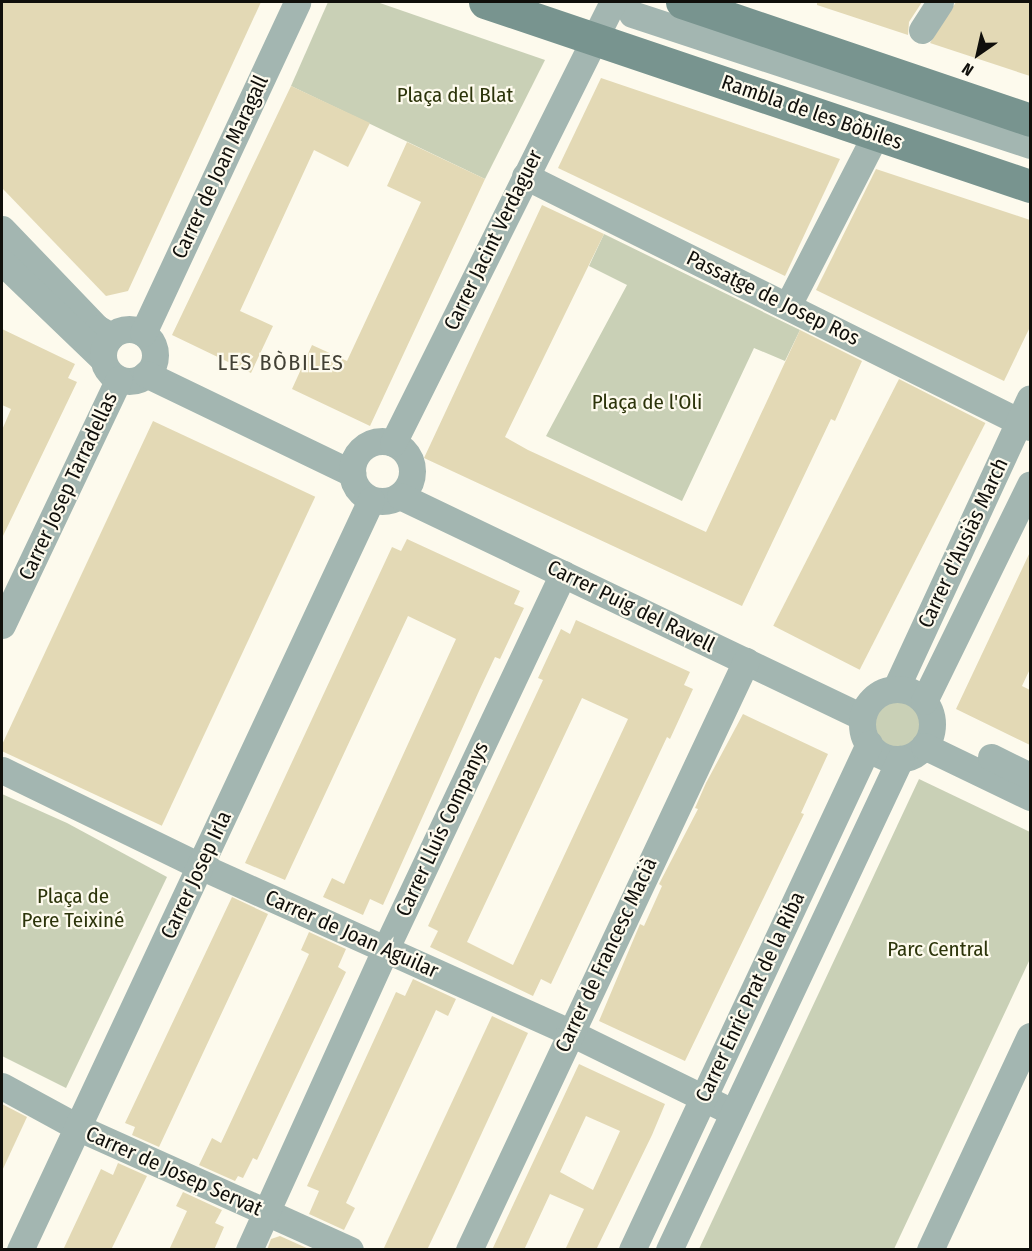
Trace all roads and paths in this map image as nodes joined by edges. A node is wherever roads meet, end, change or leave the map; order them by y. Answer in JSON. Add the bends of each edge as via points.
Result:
{"nodes":[{"id":1,"x":297,"y":2,"type":"edge"},
{"id":2,"x":485,"y":2,"type":"edge"},
{"id":3,"x":682,"y":2,"type":"edge"},
{"id":4,"x":940,"y":2,"type":"edge"},
{"id":5,"x":622,"y":8,"type":"edge"},
{"id":6,"x":922,"y":30,"type":"dead end"},
{"id":7,"x":594,"y":39,"type":"junction"},
{"id":8,"x":1030,"y":120,"type":"edge"},
{"id":9,"x":876,"y":134,"type":"junction"},
{"id":10,"x":1030,"y":145,"type":"edge"},
{"id":11,"x":525,"y":176,"type":"junction"},
{"id":12,"x":1030,"y":186,"type":"edge"},
{"id":13,"x":2,"y":230,"type":"edge"},
{"id":14,"x":2,"y":262,"type":"edge"},
{"id":15,"x":788,"y":306,"type":"junction"},
{"id":16,"x":143,"y":333,"type":"junction"},
{"id":17,"x":111,"y":358,"type":"junction"},
{"id":18,"x":150,"y":366,"type":"junction"},
{"id":19,"x":1027,"y":415,"type":"edge"},
{"id":20,"x":393,"y":442,"type":"junction"},
{"id":21,"x":354,"y":464,"type":"junction"},
{"id":22,"x":1030,"y":485,"type":"edge"},
{"id":23,"x":406,"y":488,"type":"junction"},
{"id":24,"x":371,"y":500,"type":"junction"},
{"id":25,"x":563,"y":574,"type":"junction"},
{"id":26,"x":2,"y":626,"type":"edge"},
{"id":27,"x":746,"y":661,"type":"junction"},
{"id":28,"x":896,"y":688,"type":"junction"},
{"id":29,"x":924,"y":701,"type":"junction"},
{"id":30,"x":866,"y":709,"type":"junction"},
{"id":31,"x":928,"y":738,"type":"junction"},
{"id":32,"x":868,"y":744,"type":"junction"},
{"id":33,"x":900,"y":759,"type":"junction"},
{"id":34,"x":2,"y":770,"type":"edge"},
{"id":35,"x":1030,"y":776,"type":"edge"},
{"id":36,"x":1030,"y":797,"type":"edge"},
{"id":37,"x":200,"y":866,"type":"junction"},
{"id":38,"x":386,"y":948,"type":"junction"},
{"id":39,"x":568,"y":1032,"type":"junction"},
{"id":40,"x":1030,"y":1036,"type":"edge"},
{"id":41,"x":2,"y":1086,"type":"edge"},
{"id":42,"x":702,"y":1097,"type":"junction"},
{"id":43,"x":732,"y":1112,"type":"junction"},
{"id":44,"x":79,"y":1128,"type":"junction"},
{"id":45,"x":267,"y":1212,"type":"junction"},
{"id":46,"x":20,"y":1250,"type":"edge"},
{"id":47,"x":249,"y":1250,"type":"edge"},
{"id":48,"x":350,"y":1250,"type":"edge"},
{"id":49,"x":469,"y":1250,"type":"edge"},
{"id":50,"x":632,"y":1250,"type":"edge"},
{"id":51,"x":669,"y":1250,"type":"edge"},
{"id":52,"x":930,"y":1250,"type":"edge"}],
"edges":[{"from":1,"to":16,"type":"street","name":"Carrer de Joan Maragall"},
{"from":2,"to":7,"type":"main road","name":"Rambla de les Bòbiles"},
{"from":3,"to":8,"type":"main road"},
{"from":4,"to":6,"type":"street"},
{"from":5,"to":7,"type":"street","name":"Rambla de les Bòbiles"},
{"from":5,"to":10,"type":"street","name":"Rambla de les Bòbiles"},
{"from":7,"to":9,"type":"main road","name":"Rambla de les Bòbiles"},
{"from":7,"to":11,"type":"street","name":"Carrer Jacint Verdaguer"},
{"from":9,"to":12,"type":"main road","name":"Rambla de les Bòbiles"},
{"from":9,"to":15,"type":"street"},
{"from":11,"to":15,"type":"street","name":"Passatge de Josep Ros"},
{"from":11,"to":20,"type":"street","name":"Carrer Jacint Verdaguer"},
{"from":13,"to":17,"type":"street","via":[[98,328]]},
{"from":14,"to":17,"type":"street"},
{"from":15,"to":19,"type":"street","name":"Passatge de Josep Ros"},
{"from":16,"to":17,"type":"street","via":[[126,329]]},
{"from":16,"to":18,"type":"street","via":[[153,345]]},
{"from":17,"to":18,"type":"street","via":[[135,380]]},
{"from":17,"to":26,"type":"street","name":"Carrer Josep Tarradellas"},
{"from":18,"to":21,"type":"street"},
{"from":19,"to":28,"type":"street","name":"Carrer d'Ausiàs March"},
{"from":20,"to":21,"type":"street","via":[[375,441]]},
{"from":20,"to":23,"type":"street","via":[[408,455]]},
{"from":21,"to":24,"type":"street","via":[[357,488]]},
{"from":22,"to":29,"type":"street","name":"Carrer d'Ausiàs March"},
{"from":23,"to":24,"type":"street","via":[[387,502]]},
{"from":23,"to":25,"type":"street","name":"Carrer Puig del Ravell"},
{"from":23,"to":30,"type":"street","name":"Carrer Puig del Ravell"},
{"from":24,"to":37,"type":"street","name":"Carrer Josep Irla"},
{"from":25,"to":27,"type":"street","name":"Carrer Puig del Ravell"},
{"from":25,"to":38,"type":"street","name":"Carrer Lluís Companys"},
{"from":27,"to":30,"type":"street","name":"Carrer Puig del Ravell"},
{"from":27,"to":39,"type":"street","name":"Carrer de Francesc Macià"},
{"from":28,"to":29,"type":"street","via":[[913,692]]},
{"from":28,"to":30,"type":"street"},
{"from":29,"to":31,"type":"street","via":[[930,712]]},
{"from":30,"to":32,"type":"street","via":[[862,729]]},
{"from":31,"to":33,"type":"street","via":[[914,755]]},
{"from":31,"to":35,"type":"street"},
{"from":31,"to":36,"type":"street"},
{"from":32,"to":33,"type":"street","via":[[881,756]]},
{"from":32,"to":42,"type":"street","name":"Carrer Enric Prat de la Riba"},
{"from":33,"to":43,"type":"street","name":"Carrer Enric Prat de la Riba"},
{"from":34,"to":37,"type":"street","name":"Carrer de Joan Aguilar"},
{"from":37,"to":38,"type":"street","name":"Carrer de Joan Aguilar"},
{"from":37,"to":44,"type":"street","name":"Carrer Josep Irla"},
{"from":38,"to":39,"type":"street","name":"Carrer de Joan Aguilar"},
{"from":38,"to":45,"type":"street","name":"Carrer Lluís Companys"},
{"from":39,"to":42,"type":"street","name":"Carrer de Joan Aguilar"},
{"from":39,"to":49,"type":"street","name":"Carrer de Francesc Macià"},
{"from":40,"to":52,"type":"street"},
{"from":41,"to":44,"type":"street","name":"Carrer de Josep Servat"},
{"from":42,"to":43,"type":"street","name":"Carrer de Joan Aguilar"},
{"from":42,"to":50,"type":"street","name":"Carrer Enric Prat de la Riba"},
{"from":43,"to":51,"type":"street","name":"Carrer Enric Prat de la Riba"},
{"from":44,"to":45,"type":"street","name":"Carrer de Josep Servat"},
{"from":44,"to":46,"type":"street","name":"Carrer Josep Irla"},
{"from":45,"to":47,"type":"street","name":"Carrer Lluís Companys"},
{"from":45,"to":48,"type":"street","name":"Carrer de Josep Servat"}]}
